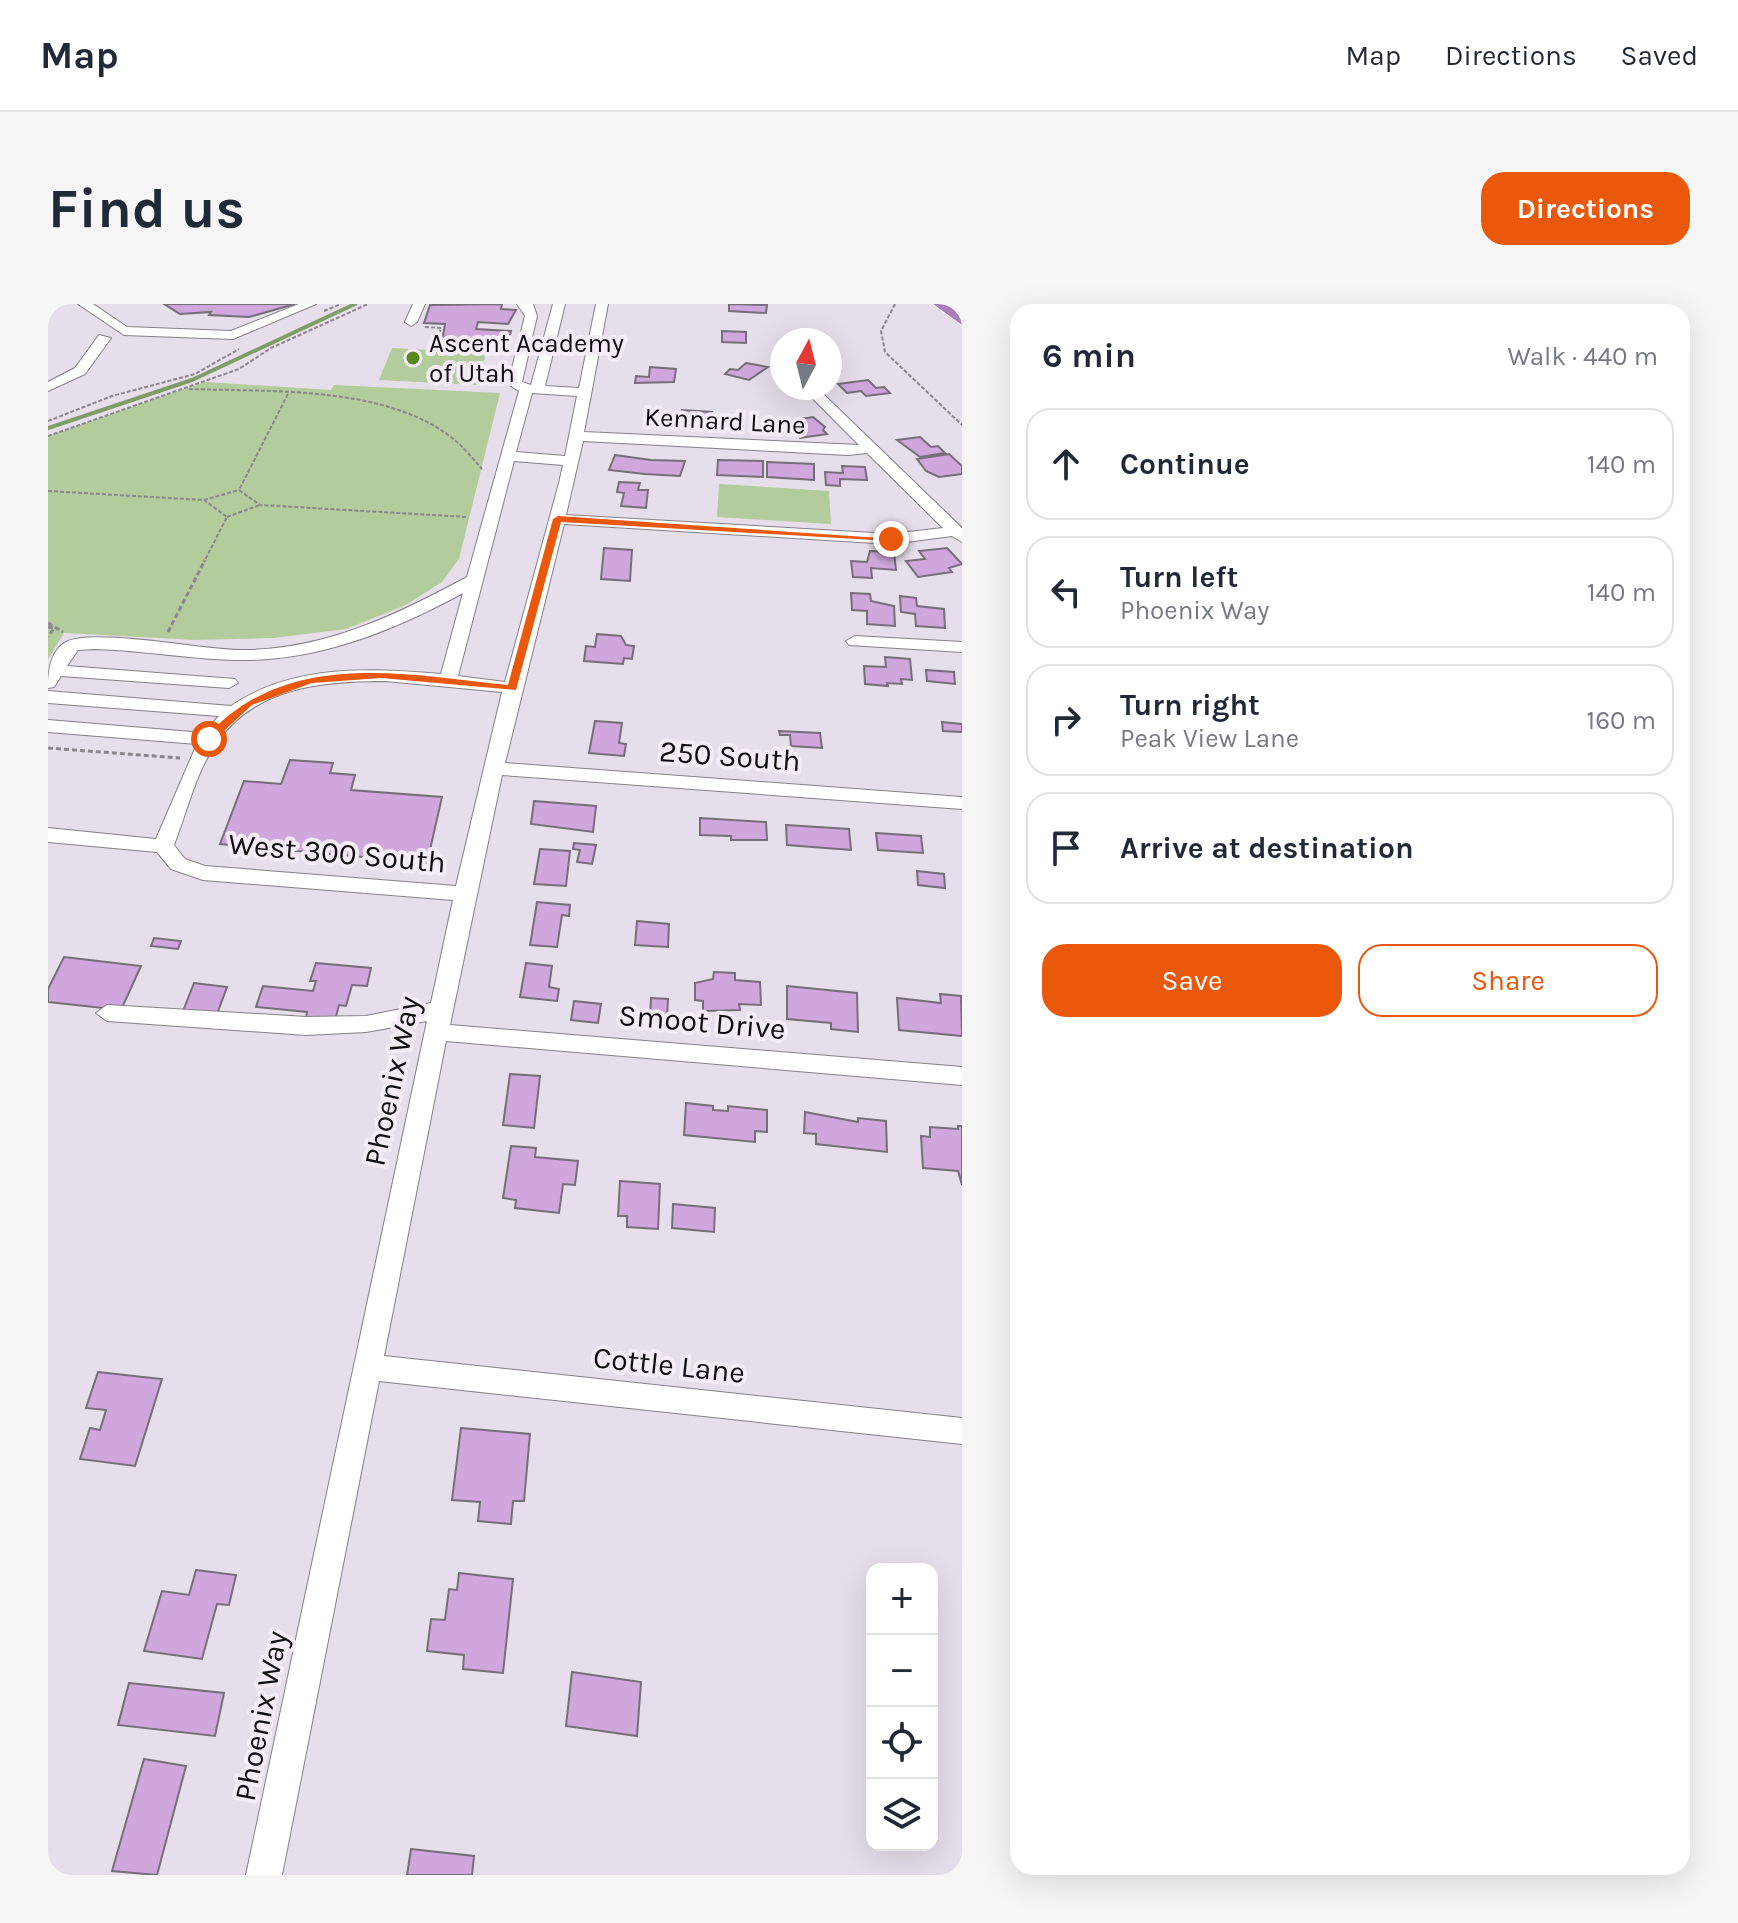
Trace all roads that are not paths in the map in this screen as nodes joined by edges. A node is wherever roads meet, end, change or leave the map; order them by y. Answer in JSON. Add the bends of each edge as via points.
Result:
{"nodes":[{"id":1,"x":84,"y":304,"type":"edge"},
{"id":2,"x":419,"y":304,"type":"edge"},
{"id":3,"x":523,"y":304,"type":"edge"},
{"id":4,"x":559,"y":304,"type":"edge"},
{"id":5,"x":600,"y":304,"type":"edge"},
{"id":6,"x":942,"y":304,"type":"edge"},
{"id":7,"x":314,"y":309,"type":"edge"},
{"id":8,"x":962,"y":320,"type":"edge"},
{"id":9,"x":415,"y":324,"type":"road end"},
{"id":10,"x":104,"y":338,"type":"dead end"},
{"id":11,"x":48,"y":387,"type":"edge"},
{"id":12,"x":532,"y":389,"type":"junction"},
{"id":13,"x":584,"y":392,"type":"junction"},
{"id":14,"x":821,"y":400,"type":"edge"},
{"id":15,"x":576,"y":436,"type":"junction"},
{"id":16,"x":871,"y":448,"type":"junction"},
{"id":17,"x":508,"y":456,"type":"junction"},
{"id":18,"x":571,"y":461,"type":"junction"},
{"id":19,"x":558,"y":519,"type":"junction"},
{"id":20,"x":959,"y":534,"type":"edge"},
{"id":21,"x":474,"y":580,"type":"junction"},
{"id":22,"x":855,"y":641,"type":"dead end"},
{"id":23,"x":962,"y":647,"type":"edge"},
{"id":24,"x":234,"y":655,"type":"junction"},
{"id":25,"x":52,"y":676,"type":"edge"},
{"id":26,"x":448,"y":680,"type":"junction"},
{"id":27,"x":229,"y":683,"type":"junction"},
{"id":28,"x":512,"y":688,"type":"junction"},
{"id":29,"x":268,"y":693,"type":"junction"},
{"id":30,"x":48,"y":697,"type":"edge"},
{"id":31,"x":236,"y":712,"type":"junction"},
{"id":32,"x":48,"y":726,"type":"edge"},
{"id":33,"x":209,"y":739,"type":"junction"},
{"id":34,"x":493,"y":768,"type":"junction"},
{"id":35,"x":962,"y":803,"type":"edge"},
{"id":36,"x":48,"y":835,"type":"edge"},
{"id":37,"x":163,"y":846,"type":"junction"},
{"id":38,"x":465,"y":894,"type":"junction"},
{"id":39,"x":107,"y":1013,"type":"dead end"},
{"id":40,"x":439,"y":1021,"type":"junction"},
{"id":41,"x":962,"y":1076,"type":"edge"},
{"id":42,"x":368,"y":1367,"type":"junction"},
{"id":43,"x":962,"y":1431,"type":"edge"},
{"id":44,"x":264,"y":1875,"type":"edge"}],
"edges":[{"from":1,"to":7,"type":"street","via":[[124,331],[233,335]]},
{"from":2,"to":9,"type":"street"},
{"from":3,"to":12,"type":"street","via":[[531,316],[530,328],[515,384]]},
{"from":4,"to":12,"type":"street"},
{"from":5,"to":13,"type":"street","name":"Phoenix Way"},
{"from":6,"to":8,"type":"highway"},
{"from":10,"to":11,"type":"street","via":[[80,371]]},
{"from":12,"to":13,"type":"street"},
{"from":12,"to":17,"type":"street"},
{"from":13,"to":15,"type":"street","name":"Phoenix Way"},
{"from":14,"to":16,"type":"street"},
{"from":15,"to":16,"type":"street","name":"Kennard Lane"},
{"from":15,"to":18,"type":"street","name":"Phoenix Way"},
{"from":16,"to":20,"type":"street"},
{"from":17,"to":18,"type":"street"},
{"from":17,"to":21,"type":"street"},
{"from":18,"to":19,"type":"street","name":"Phoenix Way"},
{"from":19,"to":20,"type":"street","via":[[891,539]]},
{"from":19,"to":28,"type":"street","name":"Phoenix Way"},
{"from":21,"to":24,"type":"street","via":[[368,633],[313,647]]},
{"from":21,"to":26,"type":"street"},
{"from":22,"to":23,"type":"street"},
{"from":24,"to":25,"type":"street","via":[[82,644],[68,649]]},
{"from":24,"to":27,"type":"street"},
{"from":25,"to":27,"type":"street"},
{"from":26,"to":28,"type":"street"},
{"from":26,"to":29,"type":"street","via":[[355,675],[310,680]]},
{"from":27,"to":29,"type":"street"},
{"from":28,"to":34,"type":"street","name":"Phoenix Way"},
{"from":29,"to":31,"type":"street"},
{"from":30,"to":31,"type":"street"},
{"from":31,"to":33,"type":"street"},
{"from":32,"to":33,"type":"street"},
{"from":33,"to":37,"type":"street"},
{"from":34,"to":35,"type":"street","name":"250 South"},
{"from":34,"to":38,"type":"street","name":"Phoenix Way"},
{"from":36,"to":37,"type":"street"},
{"from":37,"to":38,"type":"street","name":"West 300 South","via":[[178,864],[203,873]]},
{"from":38,"to":40,"type":"street","name":"Phoenix Way"},
{"from":39,"to":40,"type":"street","name":"Smoot Drive","via":[[306,1026]]},
{"from":40,"to":41,"type":"street","name":"Smoot Drive"},
{"from":40,"to":42,"type":"street","name":"Phoenix Way"},
{"from":42,"to":43,"type":"street","name":"Cottle Lane"},
{"from":42,"to":44,"type":"street","name":"Phoenix Way"}]}
